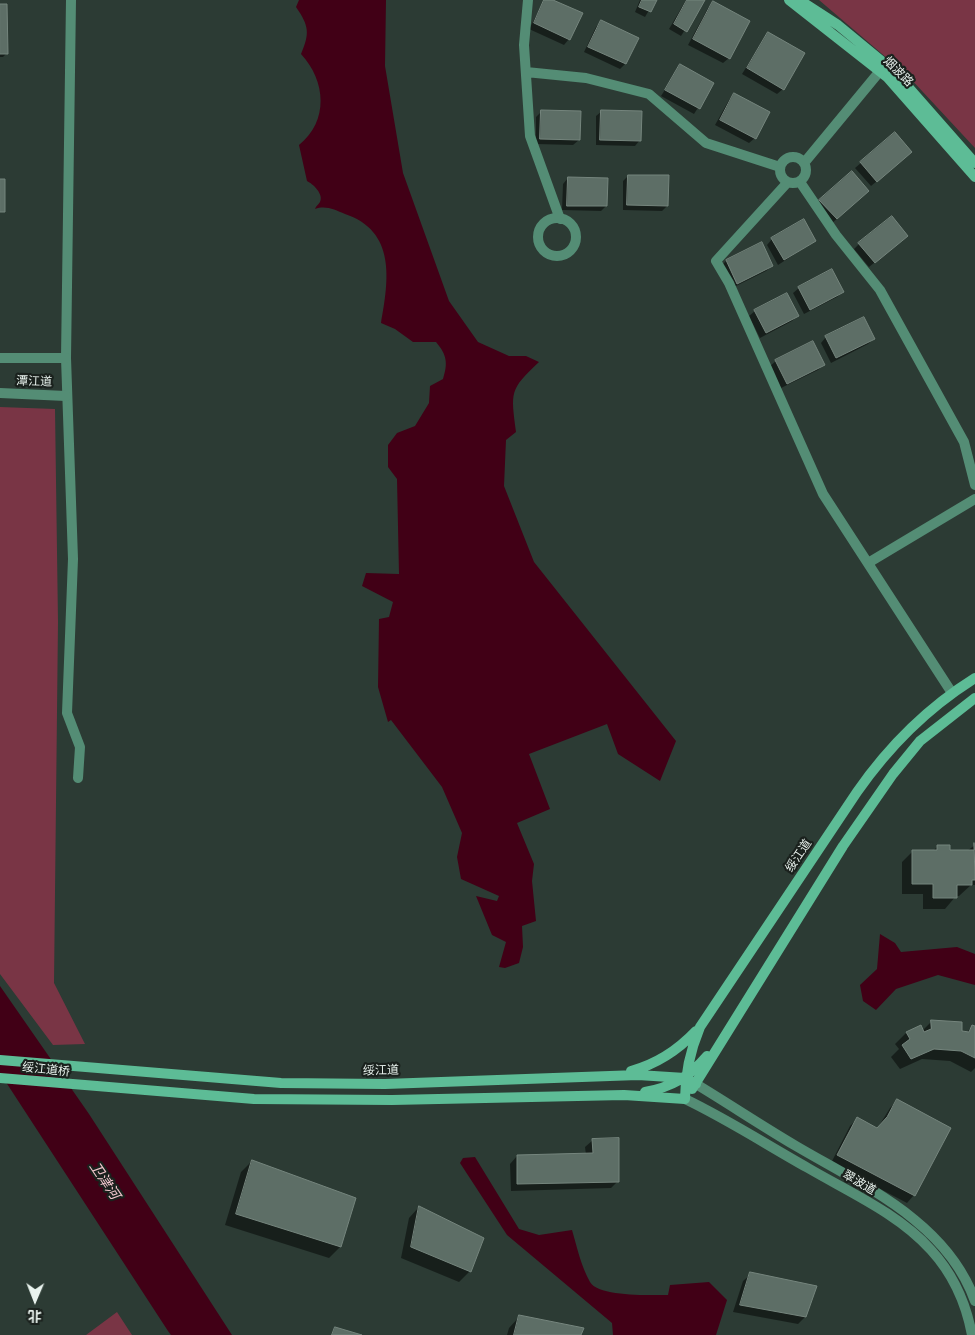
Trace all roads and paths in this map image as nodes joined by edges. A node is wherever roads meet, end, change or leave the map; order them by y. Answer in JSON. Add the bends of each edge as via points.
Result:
{"nodes":[{"id":1,"x":71,"y":0,"type":"edge"},
{"id":2,"x":528,"y":0,"type":"edge"},
{"id":3,"x":789,"y":0,"type":"edge"},
{"id":4,"x":800,"y":0,"type":"edge"},
{"id":5,"x":880,"y":71,"type":"junction"},
{"id":6,"x":526,"y":72,"type":"junction"},
{"id":7,"x":804,"y":162,"type":"junction"},
{"id":8,"x":975,"y":163,"type":"edge"},
{"id":9,"x":780,"y":167,"type":"junction"},
{"id":10,"x":975,"y":177,"type":"edge"},
{"id":11,"x":800,"y":182,"type":"junction"},
{"id":12,"x":787,"y":183,"type":"junction"},
{"id":13,"x":560,"y":219,"type":"dead end"},
{"id":14,"x":0,"y":358,"type":"edge"},
{"id":15,"x":66,"y":358,"type":"junction"},
{"id":16,"x":0,"y":393,"type":"edge"},
{"id":17,"x":66,"y":396,"type":"junction"},
{"id":18,"x":975,"y":485,"type":"edge"},
{"id":19,"x":975,"y":499,"type":"edge"},
{"id":20,"x":868,"y":562,"type":"junction"},
{"id":21,"x":975,"y":678,"type":"edge"},
{"id":22,"x":952,"y":693,"type":"junction"},
{"id":23,"x":975,"y":698,"type":"edge"},
{"id":24,"x":78,"y":778,"type":"dead end"},
{"id":25,"x":700,"y":1026,"type":"junction"},
{"id":26,"x":723,"y":1039,"type":"junction"},
{"id":27,"x":0,"y":1060,"type":"edge"},
{"id":28,"x":78,"y":1067,"type":"joint"},
{"id":29,"x":611,"y":1077,"type":"junction"},
{"id":30,"x":0,"y":1078,"type":"edge"},
{"id":31,"x":685,"y":1078,"type":"junction"},
{"id":32,"x":696,"y":1084,"type":"junction"},
{"id":33,"x":624,"y":1095,"type":"junction"},
{"id":34,"x":685,"y":1099,"type":"junction"},
{"id":35,"x":975,"y":1301,"type":"edge"},
{"id":36,"x":972,"y":1335,"type":"edge"}],
"edges":[{"from":1,"to":15,"type":"street"},
{"from":2,"to":6,"type":"street","via":[[524,45]]},
{"from":3,"to":5,"type":"main road","name":"烟波路"},
{"from":4,"to":8,"type":"main road","name":"烟波路","via":[[838,25],[895,72]]},
{"from":5,"to":7,"type":"street"},
{"from":5,"to":10,"type":"main road","name":"烟波路"},
{"from":6,"to":9,"type":"street","via":[[586,78],[649,94],[706,143]]},
{"from":6,"to":13,"type":"street","via":[[530,136]]},
{"from":7,"to":9,"type":"street","via":[[798,157],[789,157]]},
{"from":7,"to":11,"type":"street","via":[[806,175]]},
{"from":9,"to":12,"type":"street","via":[[781,176]]},
{"from":11,"to":12,"type":"street"},
{"from":11,"to":18,"type":"street","via":[[836,235],[880,290],[964,442]]},
{"from":12,"to":20,"type":"street","via":[[716,261],[733,292],[823,494]]},
{"from":14,"to":15,"type":"street","name":"潭江道"},
{"from":15,"to":17,"type":"street"},
{"from":16,"to":17,"type":"street","name":"潭江道"},
{"from":17,"to":24,"type":"street","via":[[73,559],[67,713],[80,748]]},
{"from":19,"to":20,"type":"street"},
{"from":20,"to":22,"type":"street"},
{"from":21,"to":22,"type":"main road","name":"绥江道"},
{"from":22,"to":25,"type":"main road","name":"绥江道","via":[[907,730],[877,764]]},
{"from":23,"to":26,"type":"main road","via":[[920,741],[893,774],[843,846]]},
{"from":25,"to":29,"type":"main road","via":[[660,1061]]},
{"from":25,"to":31,"type":"main road","name":"绥江道"},
{"from":26,"to":31,"type":"main road"},
{"from":26,"to":32,"type":"main road"},
{"from":27,"to":28,"type":"main road","name":"绥江道桥"},
{"from":28,"to":29,"type":"main road","name":"绥江道","via":[[282,1083],[385,1084]]},
{"from":29,"to":31,"type":"main road","name":"绥江道"},
{"from":30,"to":33,"type":"main road","name":"绥江道桥","via":[[221,1097],[297,1100]]},
{"from":31,"to":32,"type":"main road","name":"绥江道"},
{"from":31,"to":33,"type":"main road","via":[[658,1090]]},
{"from":31,"to":34,"type":"main road","name":"绥江道"},
{"from":32,"to":34,"type":"main road"},
{"from":32,"to":35,"type":"street","name":"翠波道","via":[[879,1195],[923,1226],[957,1263]]},
{"from":33,"to":34,"type":"main road"},
{"from":34,"to":36,"type":"street","name":"翠波道","via":[[865,1202],[917,1236],[954,1283],[966,1309]]}]}
